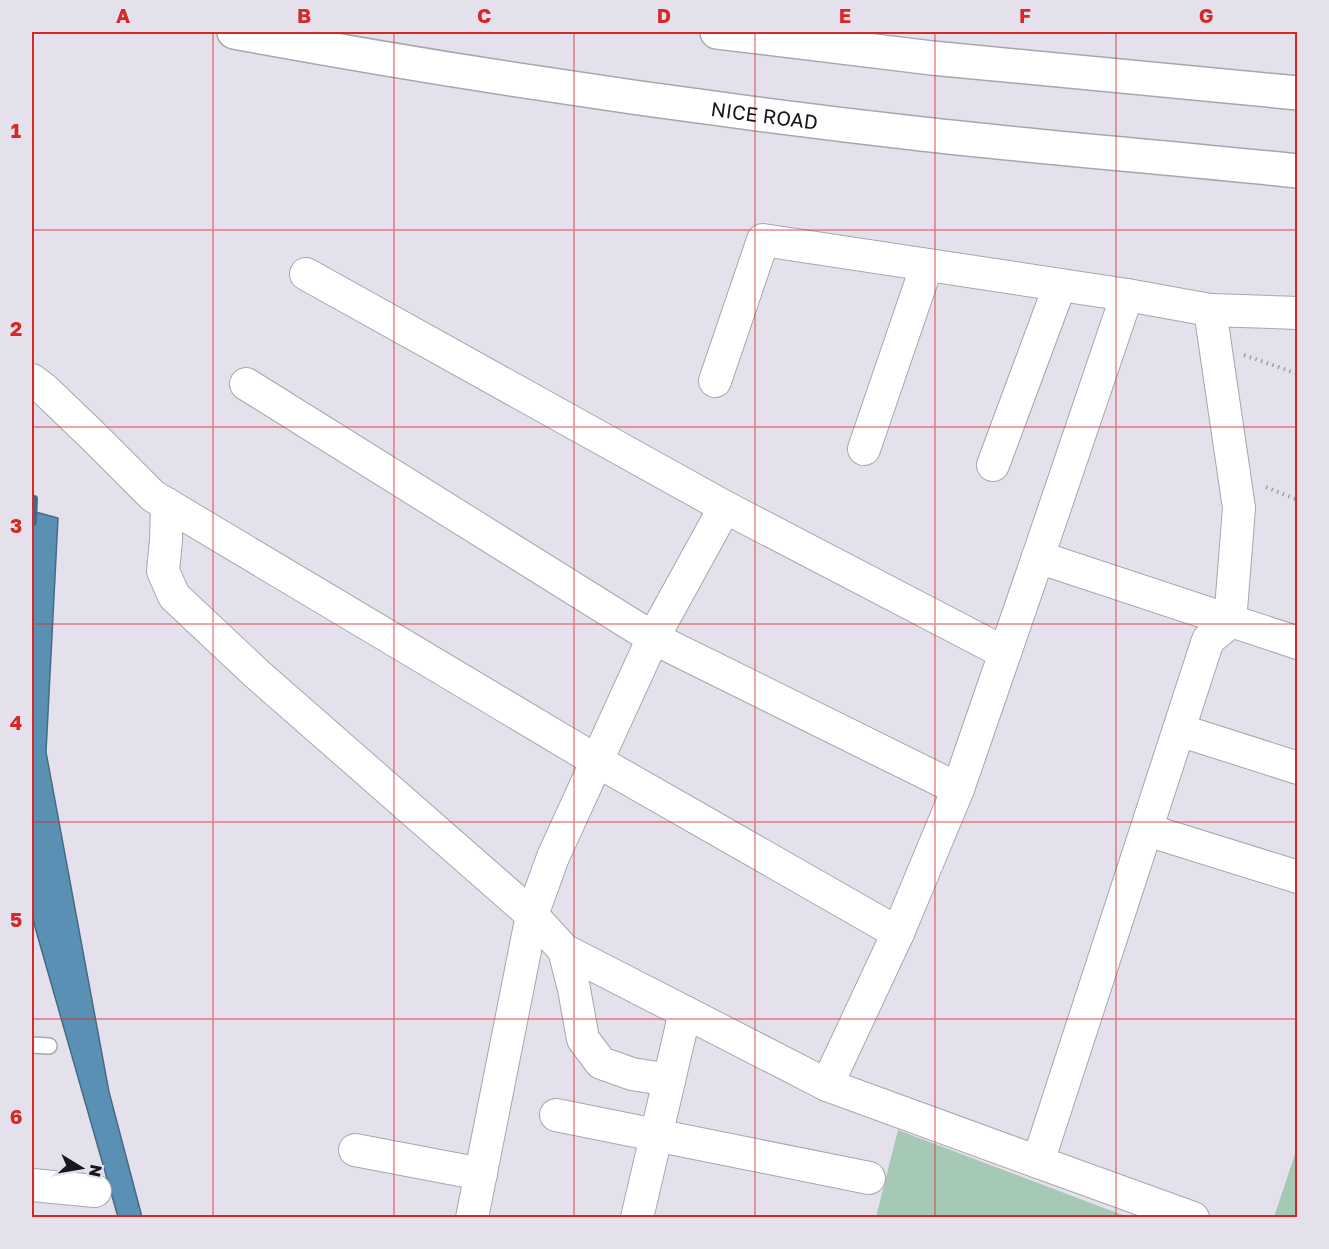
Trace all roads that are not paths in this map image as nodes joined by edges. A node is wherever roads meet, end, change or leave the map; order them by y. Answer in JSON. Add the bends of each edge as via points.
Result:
{"nodes":[{"id":1,"x":234,"y":32,"type":"edge"},
{"id":2,"x":717,"y":32,"type":"edge"},
{"id":3,"x":1298,"y":93,"type":"edge"},
{"id":4,"x":1298,"y":171,"type":"edge"},
{"id":5,"x":927,"y":265,"type":"junction"},
{"id":6,"x":306,"y":274,"type":"dead end"},
{"id":7,"x":1060,"y":285,"type":"junction"},
{"id":8,"x":1126,"y":295,"type":"junction"},
{"id":9,"x":1210,"y":310,"type":"junction"},
{"id":10,"x":1298,"y":313,"type":"edge"},
{"id":11,"x":32,"y":380,"type":"edge"},
{"id":12,"x":715,"y":381,"type":"dead end"},
{"id":13,"x":246,"y":384,"type":"dead end"},
{"id":14,"x":864,"y":448,"type":"dead end"},
{"id":15,"x":993,"y":465,"type":"dead end"},
{"id":16,"x":167,"y":504,"type":"junction"},
{"id":17,"x":724,"y":507,"type":"junction"},
{"id":18,"x":1038,"y":557,"type":"junction"},
{"id":19,"x":1230,"y":622,"type":"junction"},
{"id":20,"x":653,"y":638,"type":"junction"},
{"id":21,"x":1298,"y":643,"type":"edge"},
{"id":22,"x":1005,"y":653,"type":"junction"},
{"id":23,"x":1179,"y":730,"type":"junction"},
{"id":24,"x":597,"y":761,"type":"junction"},
{"id":25,"x":1298,"y":768,"type":"edge"},
{"id":26,"x":958,"y":789,"type":"junction"},
{"id":27,"x":1147,"y":830,"type":"junction"},
{"id":28,"x":1298,"y":878,"type":"edge"},
{"id":29,"x":532,"y":915,"type":"junction"},
{"id":30,"x":898,"y":933,"type":"junction"},
{"id":31,"x":564,"y":950,"type":"junction"},
{"id":32,"x":685,"y":1012,"type":"junction"},
{"id":33,"x":32,"y":1044,"type":"edge"},
{"id":34,"x":49,"y":1046,"type":"dead end"},
{"id":35,"x":669,"y":1080,"type":"junction"},
{"id":36,"x":827,"y":1085,"type":"junction"},
{"id":37,"x":556,"y":1114,"type":"dead end"},
{"id":38,"x":657,"y":1135,"type":"junction"},
{"id":39,"x":355,"y":1150,"type":"dead end"},
{"id":40,"x":1038,"y":1162,"type":"junction"},
{"id":41,"x":481,"y":1174,"type":"junction"},
{"id":42,"x":869,"y":1178,"type":"dead end"},
{"id":43,"x":32,"y":1185,"type":"edge"},
{"id":44,"x":95,"y":1191,"type":"dead end"},
{"id":45,"x":472,"y":1218,"type":"edge"},
{"id":46,"x":637,"y":1218,"type":"edge"},
{"id":47,"x":1193,"y":1218,"type":"edge"}],
"edges":[{"from":1,"to":4,"type":"highway","name":"NICE ROAD","via":[[621,96],[922,134]]},
{"from":2,"to":3,"type":"highway","via":[[932,58]]},
{"from":5,"to":7,"type":"street"},
{"from":5,"to":12,"type":"street","via":[[764,240]]},
{"from":5,"to":14,"type":"street"},
{"from":6,"to":17,"type":"street"},
{"from":7,"to":8,"type":"street"},
{"from":7,"to":15,"type":"street"},
{"from":8,"to":9,"type":"street"},
{"from":8,"to":18,"type":"street"},
{"from":9,"to":10,"type":"street"},
{"from":9,"to":19,"type":"street","via":[[1239,508]]},
{"from":11,"to":16,"type":"street","via":[[153,496]]},
{"from":13,"to":20,"type":"street"},
{"from":16,"to":24,"type":"street"},
{"from":16,"to":29,"type":"street","via":[[163,571],[174,596],[257,674]]},
{"from":17,"to":20,"type":"street"},
{"from":17,"to":22,"type":"street"},
{"from":18,"to":19,"type":"street"},
{"from":18,"to":22,"type":"street"},
{"from":19,"to":21,"type":"street"},
{"from":19,"to":23,"type":"street","via":[[1208,640]]},
{"from":20,"to":24,"type":"street"},
{"from":20,"to":26,"type":"street"},
{"from":22,"to":26,"type":"street"},
{"from":23,"to":25,"type":"street"},
{"from":23,"to":27,"type":"street"},
{"from":24,"to":29,"type":"street","via":[[552,857]]},
{"from":24,"to":30,"type":"street"},
{"from":26,"to":30,"type":"street"},
{"from":27,"to":28,"type":"street"},
{"from":27,"to":40,"type":"street"},
{"from":29,"to":31,"type":"street"},
{"from":29,"to":41,"type":"street"},
{"from":30,"to":36,"type":"street"},
{"from":31,"to":32,"type":"street"},
{"from":31,"to":35,"type":"street","via":[[583,1039],[601,1063],[632,1074]]},
{"from":32,"to":35,"type":"street"},
{"from":32,"to":36,"type":"street"},
{"from":33,"to":34,"type":"lane"},
{"from":35,"to":38,"type":"street"},
{"from":36,"to":40,"type":"street"},
{"from":37,"to":38,"type":"street"},
{"from":38,"to":42,"type":"street"},
{"from":38,"to":46,"type":"street"},
{"from":39,"to":41,"type":"street"},
{"from":40,"to":47,"type":"street"},
{"from":41,"to":45,"type":"street"},
{"from":43,"to":44,"type":"street"}]}
